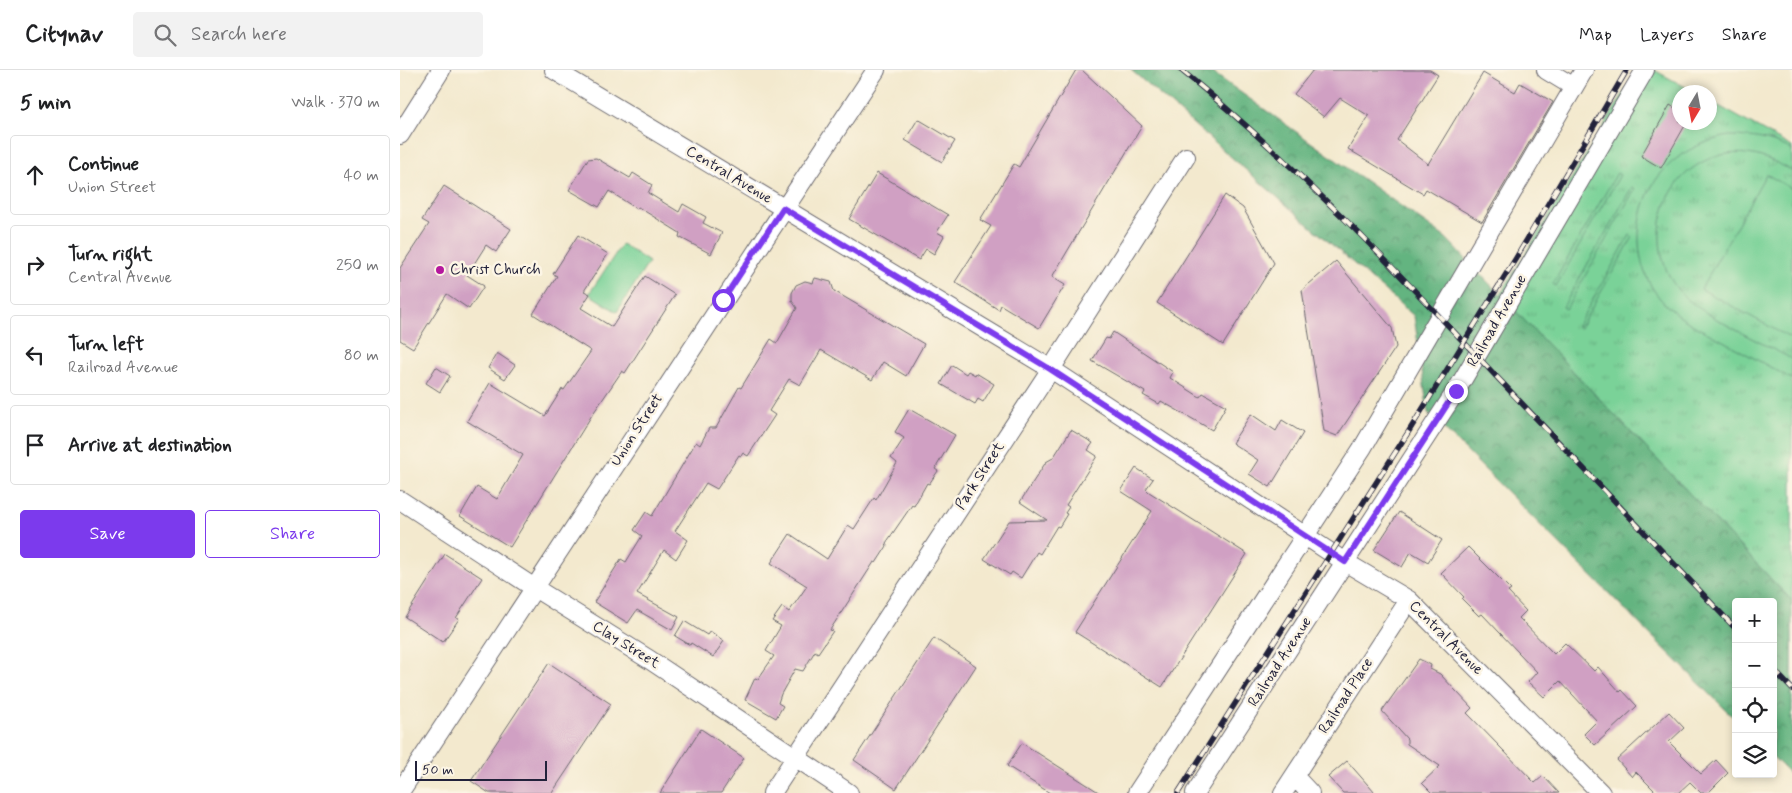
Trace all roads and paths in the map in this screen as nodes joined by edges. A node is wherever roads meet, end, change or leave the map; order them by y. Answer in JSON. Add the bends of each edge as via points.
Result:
{"nodes":[{"id":1,"x":441,"y":70,"type":"edge"},
{"id":2,"x":554,"y":70,"type":"edge"},
{"id":3,"x":876,"y":70,"type":"edge"},
{"id":4,"x":1546,"y":70,"type":"edge"},
{"id":5,"x":1584,"y":70,"type":"edge"},
{"id":6,"x":1645,"y":70,"type":"edge"},
{"id":7,"x":1574,"y":87,"type":"junction"},
{"id":8,"x":400,"y":135,"type":"edge"},
{"id":9,"x":1186,"y":157,"type":"dead end"},
{"id":10,"x":783,"y":208,"type":"junction"},
{"id":11,"x":1050,"y":369,"type":"junction"},
{"id":12,"x":400,"y":500,"type":"edge"},
{"id":13,"x":1303,"y":535,"type":"junction"},
{"id":14,"x":1345,"y":562,"type":"junction"},
{"id":15,"x":533,"y":588,"type":"junction"},
{"id":16,"x":1409,"y":600,"type":"junction"},
{"id":17,"x":795,"y":758,"type":"junction"},
{"id":18,"x":1294,"y":776,"type":"junction"},
{"id":19,"x":400,"y":792,"type":"edge"},
{"id":20,"x":772,"y":793,"type":"edge"},
{"id":21,"x":850,"y":793,"type":"edge"},
{"id":22,"x":1137,"y":793,"type":"edge"},
{"id":23,"x":1195,"y":793,"type":"edge"},
{"id":24,"x":1283,"y":793,"type":"edge"},
{"id":25,"x":1310,"y":793,"type":"edge"},
{"id":26,"x":1601,"y":793,"type":"edge"}],
"edges":[{"from":1,"to":8,"type":"street"},
{"from":2,"to":10,"type":"street","name":"Central Avenue"},
{"from":3,"to":10,"type":"street","name":"Union Street"},
{"from":4,"to":7,"type":"street"},
{"from":5,"to":7,"type":"street"},
{"from":6,"to":14,"type":"street","name":"Railroad Avenue","via":[[1456,391]]},
{"from":7,"to":13,"type":"street","via":[[1363,447]]},
{"from":9,"to":11,"type":"street","name":"Park Street"},
{"from":10,"to":11,"type":"street","name":"Central Avenue"},
{"from":10,"to":15,"type":"street","name":"Union Street"},
{"from":11,"to":13,"type":"street","name":"Central Avenue"},
{"from":11,"to":17,"type":"street","name":"Park Street"},
{"from":12,"to":15,"type":"street","name":"Clay Street"},
{"from":13,"to":14,"type":"street","name":"Central Avenue"},
{"from":13,"to":22,"type":"street"},
{"from":14,"to":16,"type":"street","name":"Central Avenue"},
{"from":14,"to":23,"type":"street","name":"Railroad Avenue"},
{"from":15,"to":17,"type":"street","name":"Clay Street","via":[[650,660]]},
{"from":15,"to":19,"type":"street","name":"Union Street"},
{"from":16,"to":18,"type":"street","name":"Railroad Place"},
{"from":16,"to":26,"type":"street","name":"Central Avenue"},
{"from":17,"to":20,"type":"street","name":"Park Street"},
{"from":17,"to":21,"type":"street","name":"Clay Street"},
{"from":18,"to":24,"type":"street","name":"Railroad Place"},
{"from":18,"to":25,"type":"street"}]}
